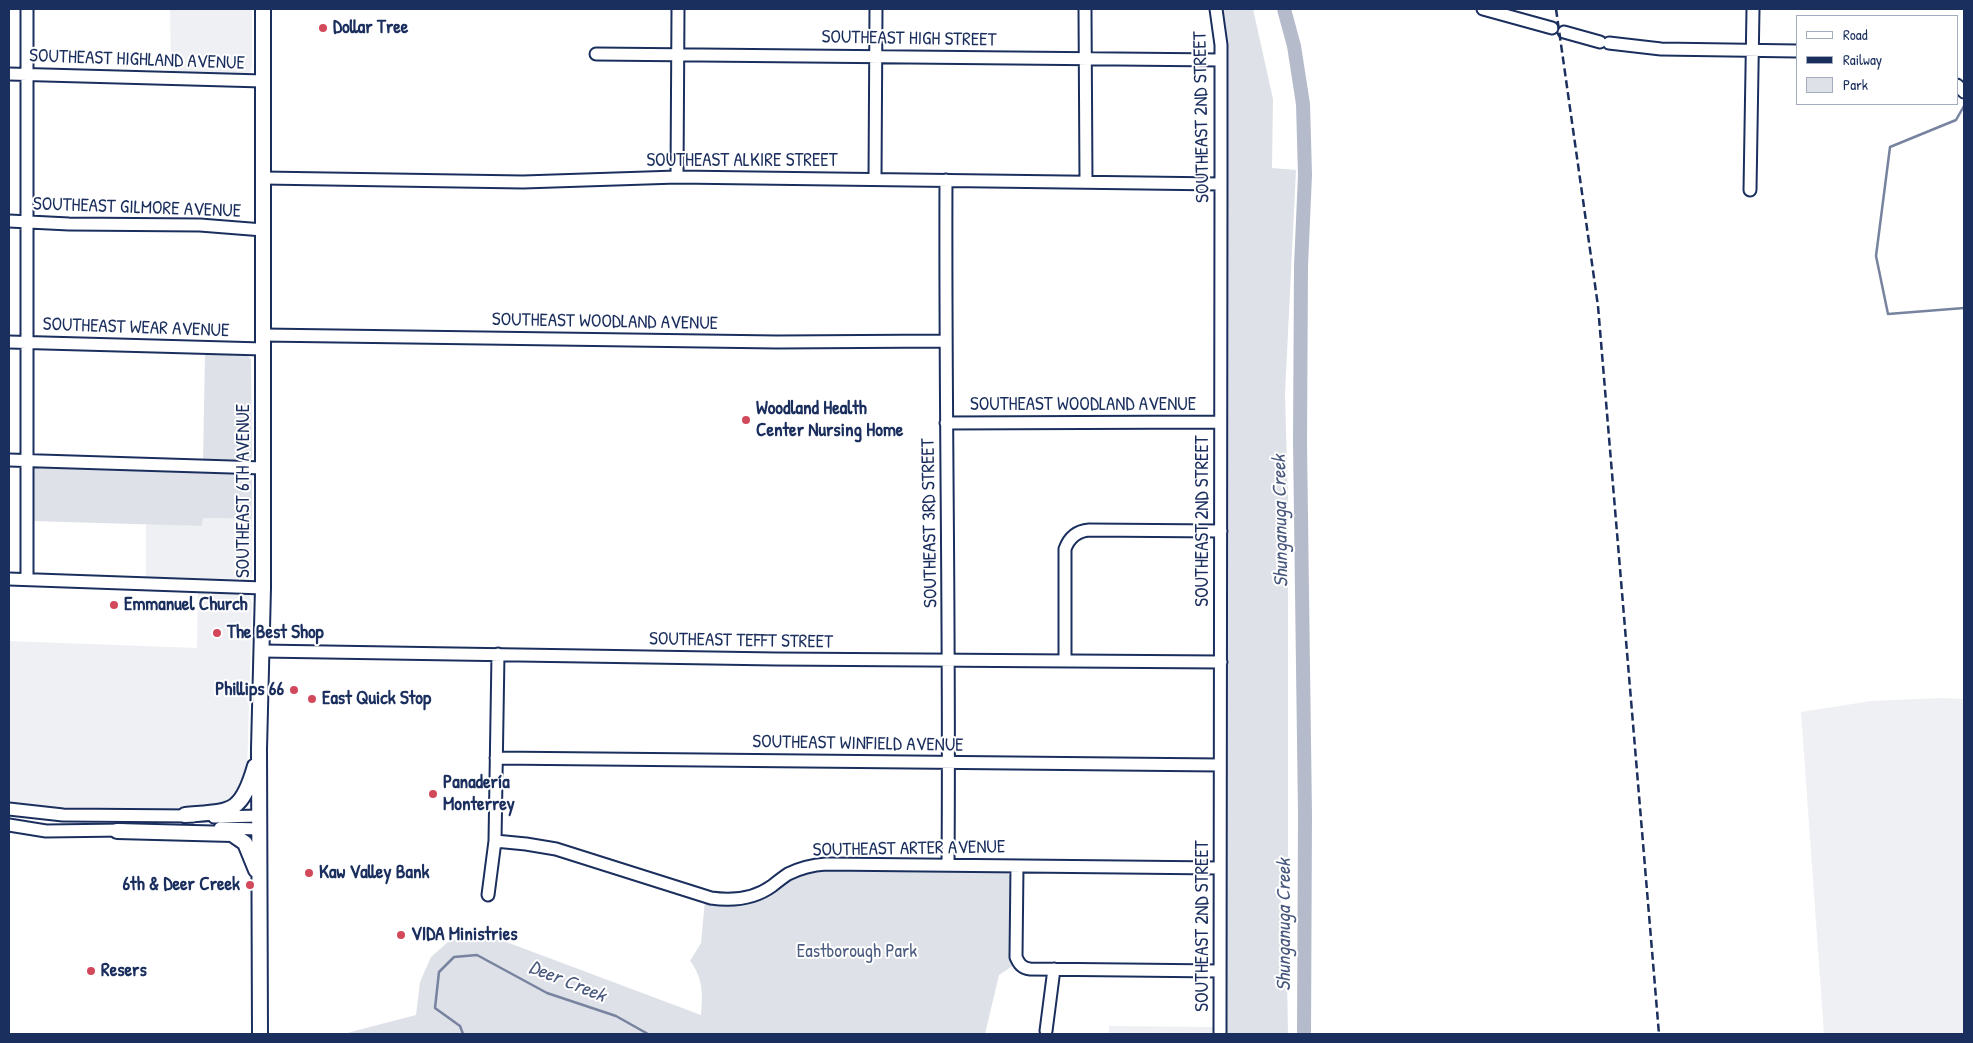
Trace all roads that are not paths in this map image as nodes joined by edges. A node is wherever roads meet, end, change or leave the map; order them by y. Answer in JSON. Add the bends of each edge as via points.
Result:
{"nodes":[{"id":1,"x":27,"y":9,"type":"edge"},
{"id":2,"x":263,"y":9,"type":"edge"},
{"id":3,"x":678,"y":9,"type":"edge"},
{"id":4,"x":876,"y":9,"type":"edge"},
{"id":5,"x":1085,"y":9,"type":"edge"},
{"id":6,"x":1216,"y":9,"type":"edge"},
{"id":7,"x":1482,"y":9,"type":"edge"},
{"id":8,"x":1753,"y":9,"type":"edge"},
{"id":9,"x":1552,"y":28,"type":"dead end"},
{"id":10,"x":1564,"y":32,"type":"dead end"},
{"id":11,"x":1752,"y":50,"type":"junction"},
{"id":12,"x":1796,"y":51,"type":"edge"},
{"id":13,"x":596,"y":54,"type":"dead end"},
{"id":14,"x":678,"y":54,"type":"junction"},
{"id":15,"x":876,"y":56,"type":"junction"},
{"id":16,"x":1085,"y":58,"type":"junction"},
{"id":17,"x":1221,"y":60,"type":"junction"},
{"id":18,"x":9,"y":74,"type":"edge"},
{"id":19,"x":28,"y":75,"type":"junction"},
{"id":20,"x":263,"y":81,"type":"junction"},
{"id":21,"x":677,"y":177,"type":"junction"},
{"id":22,"x":263,"y":178,"type":"junction"},
{"id":23,"x":875,"y":179,"type":"junction"},
{"id":24,"x":946,"y":180,"type":"junction"},
{"id":25,"x":1086,"y":182,"type":"junction"},
{"id":26,"x":1222,"y":184,"type":"junction"},
{"id":27,"x":1750,"y":190,"type":"dead end"},
{"id":28,"x":9,"y":221,"type":"edge"},
{"id":29,"x":28,"y":221,"type":"junction"},
{"id":30,"x":263,"y":230,"type":"junction"},
{"id":31,"x":946,"y":341,"type":"junction"},
{"id":32,"x":9,"y":342,"type":"edge"},
{"id":33,"x":263,"y":342,"type":"junction"},
{"id":34,"x":26,"y":343,"type":"junction"},
{"id":35,"x":1220,"y":422,"type":"junction"},
{"id":36,"x":946,"y":423,"type":"junction"},
{"id":37,"x":9,"y":460,"type":"edge"},
{"id":38,"x":27,"y":461,"type":"junction"},
{"id":39,"x":263,"y":468,"type":"junction"},
{"id":40,"x":1221,"y":531,"type":"junction"},
{"id":41,"x":9,"y":579,"type":"edge"},
{"id":42,"x":27,"y":580,"type":"junction"},
{"id":43,"x":263,"y":588,"type":"junction"},
{"id":44,"x":262,"y":651,"type":"junction"},
{"id":45,"x":498,"y":654,"type":"junction"},
{"id":46,"x":950,"y":660,"type":"junction"},
{"id":47,"x":1065,"y":660,"type":"junction"},
{"id":48,"x":1220,"y":662,"type":"junction"},
{"id":49,"x":259,"y":748,"type":"junction"},
{"id":50,"x":496,"y":758,"type":"junction"},
{"id":51,"x":949,"y":762,"type":"junction"},
{"id":52,"x":1220,"y":765,"type":"junction"},
{"id":53,"x":9,"y":809,"type":"edge"},
{"id":54,"x":185,"y":815,"type":"junction"},
{"id":55,"x":260,"y":822,"type":"junction"},
{"id":56,"x":9,"y":825,"type":"edge"},
{"id":57,"x":117,"y":831,"type":"junction"},
{"id":58,"x":495,"y":841,"type":"junction"},
{"id":59,"x":948,"y":865,"type":"junction"},
{"id":60,"x":1017,"y":866,"type":"junction"},
{"id":61,"x":1220,"y":868,"type":"junction"},
{"id":62,"x":259,"y":880,"type":"junction"},
{"id":63,"x":488,"y":895,"type":"dead end"},
{"id":64,"x":1054,"y":969,"type":"junction"},
{"id":65,"x":1220,"y":971,"type":"junction"},
{"id":66,"x":1046,"y":1031,"type":"dead end"},
{"id":67,"x":260,"y":1034,"type":"edge"},
{"id":68,"x":1220,"y":1034,"type":"edge"}],
"edges":[{"from":1,"to":19,"type":"street"},
{"from":2,"to":20,"type":"main road","name":"SOUTHEAST 6TH AVENUE"},
{"from":3,"to":14,"type":"street"},
{"from":4,"to":15,"type":"street"},
{"from":5,"to":16,"type":"street"},
{"from":6,"to":17,"type":"street","name":"SOUTHEAST 2ND STREET"},
{"from":7,"to":9,"type":"street"},
{"from":8,"to":11,"type":"street"},
{"from":10,"to":11,"type":"street","via":[[1605,42],[1661,49]]},
{"from":11,"to":12,"type":"street"},
{"from":11,"to":27,"type":"street"},
{"from":13,"to":14,"type":"street","name":"SOUTHEAST HIGH STREET"},
{"from":14,"to":15,"type":"street","name":"SOUTHEAST HIGH STREET"},
{"from":14,"to":21,"type":"street"},
{"from":15,"to":16,"type":"street","name":"SOUTHEAST HIGH STREET"},
{"from":15,"to":23,"type":"street"},
{"from":16,"to":17,"type":"street","name":"SOUTHEAST HIGH STREET"},
{"from":16,"to":25,"type":"street"},
{"from":17,"to":26,"type":"street","name":"SOUTHEAST 2ND STREET"},
{"from":18,"to":19,"type":"street","name":"SOUTHEAST HIGHLAND AVENUE"},
{"from":19,"to":20,"type":"street","name":"SOUTHEAST HIGHLAND AVENUE"},
{"from":19,"to":29,"type":"street"},
{"from":20,"to":22,"type":"main road","name":"SOUTHEAST 6TH AVENUE"},
{"from":21,"to":22,"type":"street","name":"SOUTHEAST ALKIRE STREET","via":[[523,182]]},
{"from":21,"to":23,"type":"street","name":"SOUTHEAST ALKIRE STREET"},
{"from":22,"to":30,"type":"main road","name":"SOUTHEAST 6TH AVENUE"},
{"from":23,"to":24,"type":"street","name":"SOUTHEAST ALKIRE STREET"},
{"from":24,"to":25,"type":"street","name":"SOUTHEAST ALKIRE STREET"},
{"from":24,"to":31,"type":"street","name":"SOUTHEAST 3RD STREET"},
{"from":25,"to":26,"type":"street","name":"SOUTHEAST ALKIRE STREET"},
{"from":26,"to":35,"type":"street","name":"SOUTHEAST 2ND STREET"},
{"from":28,"to":29,"type":"street","name":"SOUTHEAST GILMORE AVENUE"},
{"from":29,"to":30,"type":"street","name":"SOUTHEAST GILMORE AVENUE","via":[[200,225]]},
{"from":29,"to":34,"type":"street"},
{"from":30,"to":33,"type":"main road","name":"SOUTHEAST 6TH AVENUE"},
{"from":31,"to":33,"type":"street","name":"SOUTHEAST WOODLAND AVENUE"},
{"from":31,"to":36,"type":"street","name":"SOUTHEAST 3RD STREET"},
{"from":32,"to":34,"type":"street","name":"SOUTHEAST WEAR AVENUE"},
{"from":33,"to":34,"type":"street","name":"SOUTHEAST WEAR AVENUE"},
{"from":33,"to":39,"type":"main road","name":"SOUTHEAST 6TH AVENUE"},
{"from":34,"to":38,"type":"street"},
{"from":35,"to":36,"type":"street","name":"SOUTHEAST WOODLAND AVENUE"},
{"from":35,"to":40,"type":"street","name":"SOUTHEAST 2ND STREET"},
{"from":36,"to":46,"type":"street","name":"SOUTHEAST 3RD STREET"},
{"from":37,"to":38,"type":"street"},
{"from":38,"to":39,"type":"street"},
{"from":38,"to":42,"type":"street"},
{"from":39,"to":43,"type":"main road","name":"SOUTHEAST 6TH AVENUE"},
{"from":40,"to":47,"type":"street","via":[[1089,530],[1073,536],[1065,549]]},
{"from":40,"to":48,"type":"street","name":"SOUTHEAST 2ND STREET"},
{"from":41,"to":42,"type":"street"},
{"from":42,"to":43,"type":"street"},
{"from":43,"to":44,"type":"main road","name":"SOUTHEAST 6TH AVENUE"},
{"from":44,"to":45,"type":"street","name":"SOUTHEAST TEFFT STREET"},
{"from":44,"to":49,"type":"main road","name":"SOUTHEAST 6TH AVENUE"},
{"from":45,"to":46,"type":"street","name":"SOUTHEAST TEFFT STREET"},
{"from":45,"to":50,"type":"street"},
{"from":46,"to":47,"type":"street","name":"SOUTHEAST TEFFT STREET"},
{"from":46,"to":51,"type":"street","name":"SOUTHEAST 3RD STREET"},
{"from":47,"to":48,"type":"street","name":"SOUTHEAST TEFFT STREET"},
{"from":48,"to":52,"type":"street","name":"SOUTHEAST 2ND STREET"},
{"from":49,"to":54,"type":"main road","via":[[248,791],[239,803],[226,810]]},
{"from":49,"to":55,"type":"main road","name":"SOUTHEAST 6TH AVENUE"},
{"from":50,"to":51,"type":"street","name":"SOUTHEAST WINFIELD AVENUE"},
{"from":50,"to":58,"type":"street"},
{"from":51,"to":52,"type":"street","name":"SOUTHEAST WINFIELD AVENUE"},
{"from":51,"to":59,"type":"street","name":"SOUTHEAST 3RD STREET"},
{"from":52,"to":61,"type":"street","name":"SOUTHEAST 2ND STREET"},
{"from":53,"to":54,"type":"street","via":[[63,815]]},
{"from":54,"to":55,"type":"street"},
{"from":55,"to":57,"type":"street"},
{"from":55,"to":62,"type":"main road","name":"SOUTHEAST 6TH AVENUE"},
{"from":56,"to":57,"type":"street","via":[[46,830]]},
{"from":57,"to":62,"type":"main road","via":[[236,835],[248,847]]},
{"from":58,"to":59,"type":"street","name":"SOUTHEAST ARTER AVENUE","via":[[556,849],[723,899],[745,898],[759,893],[788,874],[813,865]]},
{"from":58,"to":63,"type":"street"},
{"from":59,"to":60,"type":"street","name":"SOUTHEAST ARTER AVENUE"},
{"from":60,"to":61,"type":"street","name":"SOUTHEAST ARTER AVENUE"},
{"from":60,"to":64,"type":"street","via":[[1016,957],[1021,965],[1030,968]]},
{"from":61,"to":65,"type":"street","name":"SOUTHEAST 2ND STREET"},
{"from":62,"to":67,"type":"main road","name":"SOUTHEAST 6TH AVENUE"},
{"from":64,"to":65,"type":"street"},
{"from":64,"to":66,"type":"street"},
{"from":65,"to":68,"type":"street","name":"SOUTHEAST 2ND STREET"}]}
